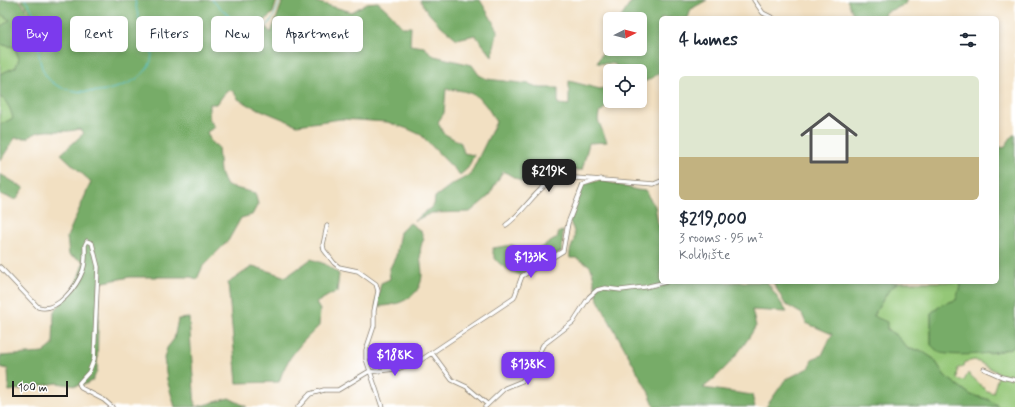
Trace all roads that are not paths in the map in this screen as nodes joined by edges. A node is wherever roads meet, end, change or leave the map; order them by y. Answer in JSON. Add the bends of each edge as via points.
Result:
{"nodes":[{"id":1,"x":754,"y":0,"type":"edge"},
{"id":2,"x":769,"y":16,"type":"edge"},
{"id":3,"x":601,"y":179,"type":"junction"},
{"id":4,"x":659,"y":182,"type":"edge"},
{"id":5,"x":506,"y":225,"type":"dead end"},
{"id":6,"x":327,"y":226,"type":"dead end"},
{"id":7,"x":0,"y":267,"type":"edge"},
{"id":8,"x":659,"y":284,"type":"edge"},
{"id":9,"x":432,"y":353,"type":"junction"},
{"id":10,"x":984,"y":369,"type":"dead end"},
{"id":11,"x":368,"y":372,"type":"junction"},
{"id":12,"x":1015,"y":380,"type":"edge"},
{"id":13,"x":486,"y":405,"type":"edge"},
{"id":14,"x":112,"y":407,"type":"edge"},
{"id":15,"x":298,"y":407,"type":"edge"},
{"id":16,"x":382,"y":407,"type":"edge"}],
"edges":[{"from":1,"to":2,"type":"street"},
{"from":3,"to":4,"type":"street","via":[[642,184]]},
{"from":3,"to":5,"type":"street","via":[[554,179]]},
{"from":3,"to":9,"type":"street","via":[[583,185],[568,223],[563,251],[522,276],[514,298]]},
{"from":6,"to":11,"type":"street","via":[[323,245],[334,263],[358,272],[376,284],[378,291],[374,326],[366,350]]},
{"from":7,"to":14,"type":"street","via":[[38,307],[45,308],[69,293],[84,269],[85,245],[87,241],[92,243],[98,267],[94,359],[89,372],[79,383],[81,388]]},
{"from":8,"to":13,"type":"street","via":[[621,290],[598,290],[589,297],[573,322],[544,345],[522,381],[505,388]]},
{"from":9,"to":11,"type":"street","via":[[405,367]]},
{"from":9,"to":13,"type":"street","via":[[452,380],[468,387]]},
{"from":10,"to":12,"type":"street"},
{"from":11,"to":15,"type":"street","via":[[338,390],[310,394]]},
{"from":11,"to":16,"type":"street"}]}
